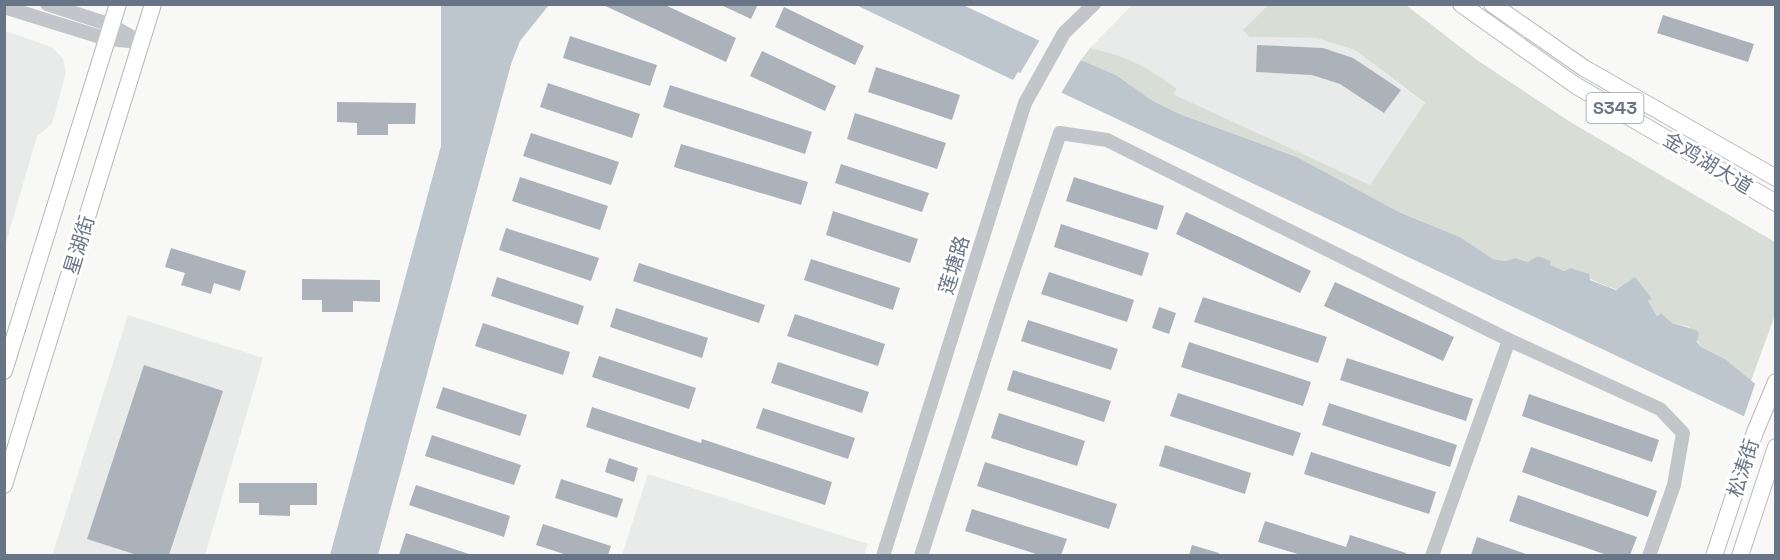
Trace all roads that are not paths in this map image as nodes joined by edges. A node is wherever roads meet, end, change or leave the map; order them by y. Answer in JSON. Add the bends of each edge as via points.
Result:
{"nodes":[{"id":1,"x":46,"y":4,"type":"edge"},
{"id":2,"x":118,"y":4,"type":"edge"},
{"id":3,"x":153,"y":4,"type":"edge"},
{"id":4,"x":1094,"y":4,"type":"edge"},
{"id":5,"x":1461,"y":4,"type":"edge"},
{"id":6,"x":1492,"y":4,"type":"edge"},
{"id":7,"x":4,"y":7,"type":"edge"},
{"id":8,"x":109,"y":32,"type":"junction"},
{"id":9,"x":141,"y":42,"type":"junction"},
{"id":10,"x":1776,"y":178,"type":"edge"},
{"id":11,"x":1776,"y":203,"type":"edge"},
{"id":12,"x":1509,"y":340,"type":"junction"},
{"id":13,"x":4,"y":371,"type":"edge"},
{"id":14,"x":1776,"y":382,"type":"edge"},
{"id":15,"x":1776,"y":447,"type":"edge"},
{"id":16,"x":4,"y":485,"type":"edge"},
{"id":17,"x":883,"y":555,"type":"edge"},
{"id":18,"x":921,"y":555,"type":"edge"},
{"id":19,"x":1432,"y":555,"type":"edge"},
{"id":20,"x":1649,"y":555,"type":"edge"},
{"id":21,"x":1714,"y":555,"type":"edge"},
{"id":22,"x":1740,"y":555,"type":"edge"}],
"edges":[{"from":1,"to":8,"type":"street"},
{"from":2,"to":8,"type":"main road","name":"星湖街"},
{"from":3,"to":9,"type":"main road","name":"星湖街"},
{"from":4,"to":17,"type":"street","name":"莲塘路","via":[[1064,33],[1025,103]]},
{"from":5,"to":11,"type":"main road","name":"金鸡湖大道","number":"S343","via":[[1575,85]]},
{"from":6,"to":10,"type":"main road","name":"金鸡湖大道","number":"S343","via":[[1584,68]]},
{"from":7,"to":8,"type":"street"},
{"from":8,"to":9,"type":"street"},
{"from":8,"to":13,"type":"main road","name":"星湖街"},
{"from":9,"to":16,"type":"main road","name":"星湖街"},
{"from":12,"to":18,"type":"street","via":[[1107,140],[1060,133]]},
{"from":12,"to":19,"type":"street"},
{"from":12,"to":20,"type":"street","via":[[1660,409],[1683,433],[1674,485]]},
{"from":14,"to":21,"type":"main road","name":"松涛街"},
{"from":15,"to":22,"type":"main road","name":"松涛街"}]}
